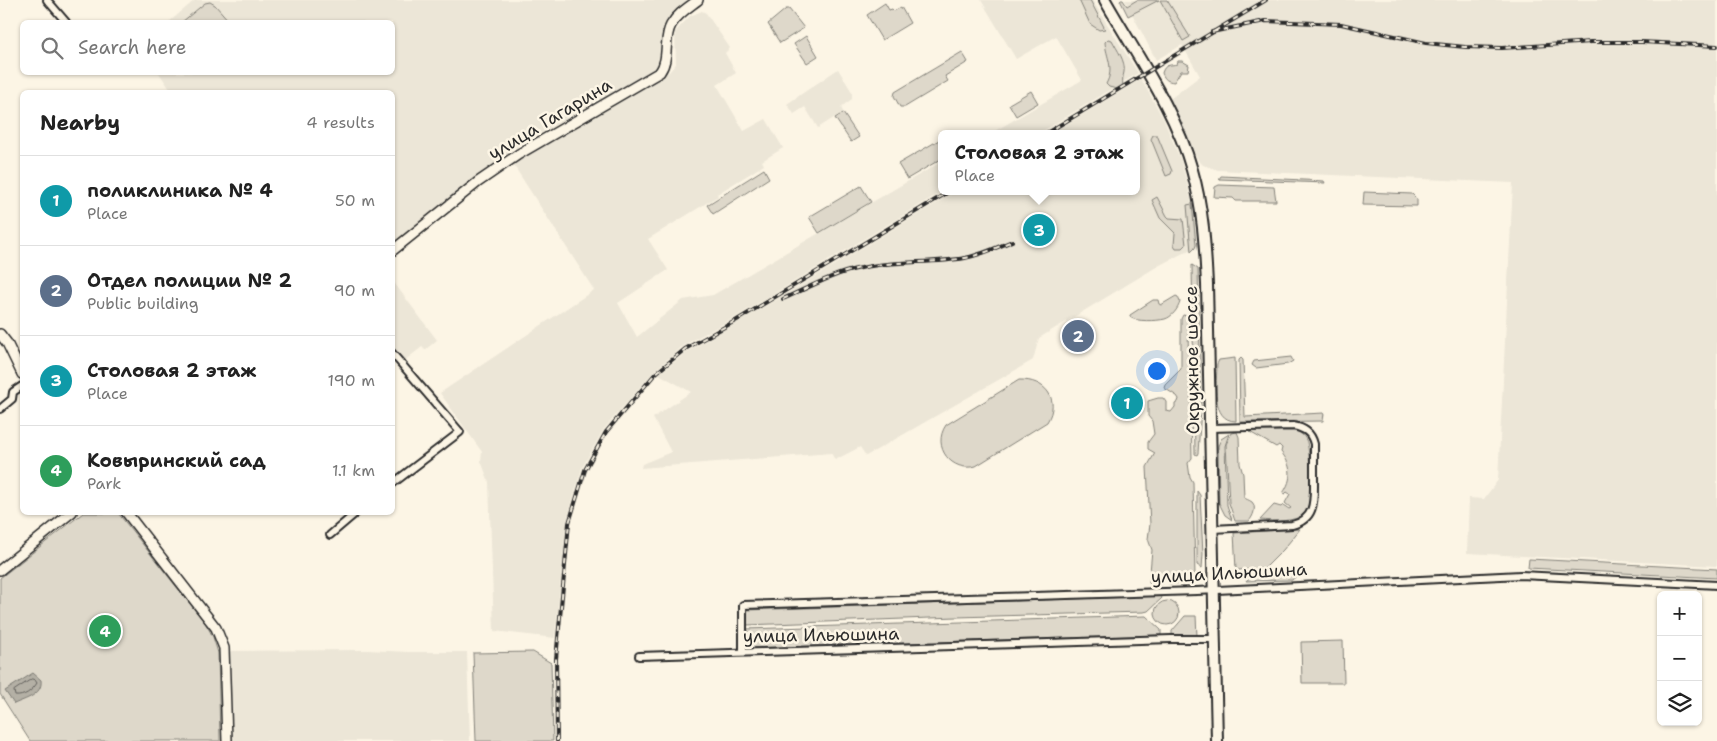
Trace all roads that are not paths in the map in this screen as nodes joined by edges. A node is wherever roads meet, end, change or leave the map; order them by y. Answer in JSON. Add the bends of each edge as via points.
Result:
{"nodes":[{"id":1,"x":47,"y":0,"type":"edge"},
{"id":2,"x":698,"y":0,"type":"edge"},
{"id":3,"x":1106,"y":0,"type":"edge"},
{"id":4,"x":64,"y":20,"type":"edge"},
{"id":5,"x":395,"y":249,"type":"edge"},
{"id":6,"x":0,"y":334,"type":"edge"},
{"id":7,"x":395,"y":356,"type":"edge"},
{"id":8,"x":20,"y":370,"type":"edge"},
{"id":9,"x":20,"y":388,"type":"edge"},
{"id":10,"x":0,"y":409,"type":"edge"},
{"id":11,"x":1210,"y":428,"type":"junction"},
{"id":12,"x":395,"y":482,"type":"edge"},
{"id":13,"x":68,"y":515,"type":"edge"},
{"id":14,"x":128,"y":515,"type":"edge"},
{"id":15,"x":353,"y":515,"type":"edge"},
{"id":16,"x":1212,"y":528,"type":"junction"},
{"id":17,"x":330,"y":535,"type":"dead end"},
{"id":18,"x":0,"y":570,"type":"edge"},
{"id":19,"x":1717,"y":585,"type":"edge"},
{"id":20,"x":1213,"y":590,"type":"junction"},
{"id":21,"x":1214,"y":639,"type":"junction"},
{"id":22,"x":743,"y":652,"type":"junction"},
{"id":23,"x":639,"y":656,"type":"dead end"},
{"id":24,"x":226,"y":741,"type":"edge"},
{"id":25,"x":1217,"y":741,"type":"edge"}],
"edges":[{"from":1,"to":4,"type":"street"},
{"from":2,"to":5,"type":"street","name":"улица Гагарина","via":[[671,25],[660,72],[518,154]]},
{"from":3,"to":11,"type":"main road","name":"Окружное шоссе","via":[[1170,115],[1189,159],[1198,194],[1207,284]]},
{"from":6,"to":8,"type":"street"},
{"from":7,"to":12,"type":"street","via":[[460,432]]},
{"from":9,"to":10,"type":"street"},
{"from":11,"to":16,"type":"main road","name":"Окружное шоссе"},
{"from":11,"to":16,"type":"street","via":[[1298,427],[1307,431],[1314,444],[1314,501],[1311,512],[1303,521],[1292,525]]},
{"from":13,"to":18,"type":"street"},
{"from":14,"to":24,"type":"street","via":[[216,628],[224,648]]},
{"from":15,"to":17,"type":"street"},
{"from":16,"to":20,"type":"main road","name":"Окружное шоссе"},
{"from":19,"to":20,"type":"street","name":"улица Ильюшина","via":[[1520,575]]},
{"from":20,"to":21,"type":"main road","name":"Окружное шоссе"},
{"from":20,"to":22,"type":"street","name":"улица Ильюшина","via":[[743,605]]},
{"from":21,"to":22,"type":"street","name":"улица Ильюшина"},
{"from":21,"to":25,"type":"main road","name":"Окружное шоссе"},
{"from":22,"to":23,"type":"street","name":"улица Ильюшина"}]}
